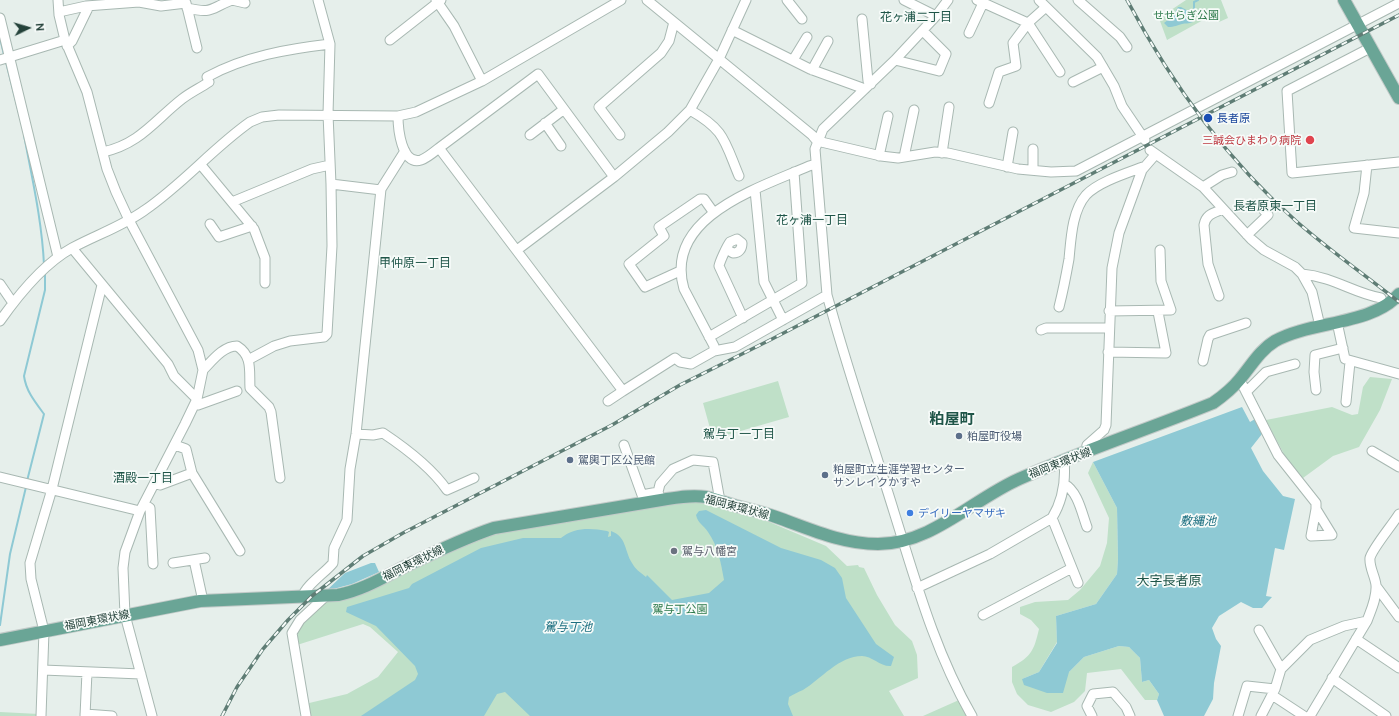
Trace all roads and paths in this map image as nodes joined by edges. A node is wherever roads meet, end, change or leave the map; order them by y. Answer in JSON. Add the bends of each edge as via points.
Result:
{"nodes":[{"id":1,"x":58,"y":0,"type":"edge"},
{"id":2,"x":318,"y":0,"type":"edge"},
{"id":3,"x":621,"y":0,"type":"edge"},
{"id":4,"x":646,"y":0,"type":"edge"},
{"id":5,"x":746,"y":0,"type":"edge"},
{"id":6,"x":787,"y":0,"type":"edge"},
{"id":7,"x":904,"y":0,"type":"edge"},
{"id":8,"x":948,"y":0,"type":"edge"},
{"id":9,"x":1039,"y":0,"type":"edge"},
{"id":10,"x":1078,"y":0,"type":"edge"},
{"id":11,"x":1344,"y":0,"type":"edge"},
{"id":12,"x":439,"y":1,"type":"edge"},
{"id":13,"x":980,"y":1,"type":"edge"},
{"id":14,"x":1399,"y":2,"type":"edge"},
{"id":15,"x":245,"y":3,"type":"dead end"},
{"id":16,"x":186,"y":4,"type":"edge"},
{"id":17,"x":89,"y":6,"type":"junction"},
{"id":18,"x":1046,"y":7,"type":"junction"},
{"id":19,"x":59,"y":12,"type":"junction"},
{"id":20,"x":936,"y":16,"type":"junction"},
{"id":21,"x":0,"y":18,"type":"edge"},
{"id":22,"x":802,"y":19,"type":"dead end"},
{"id":23,"x":862,"y":19,"type":"dead end"},
{"id":24,"x":674,"y":22,"type":"junction"},
{"id":25,"x":1028,"y":23,"type":"junction"},
{"id":26,"x":1357,"y":24,"type":"junction"},
{"id":27,"x":732,"y":30,"type":"junction"},
{"id":28,"x":923,"y":31,"type":"junction"},
{"id":29,"x":969,"y":33,"type":"dead end"},
{"id":30,"x":807,"y":37,"type":"dead end"},
{"id":31,"x":390,"y":40,"type":"dead end"},
{"id":32,"x":828,"y":41,"type":"dead end"},
{"id":33,"x":66,"y":43,"type":"junction"},
{"id":34,"x":330,"y":44,"type":"junction"},
{"id":35,"x":1126,"y":47,"type":"dead end"},
{"id":36,"x":197,"y":48,"type":"dead end"},
{"id":37,"x":1370,"y":48,"type":"junction"},
{"id":38,"x":9,"y":57,"type":"junction"},
{"id":39,"x":719,"y":59,"type":"junction"},
{"id":40,"x":0,"y":60,"type":"edge"},
{"id":41,"x":793,"y":60,"type":"junction"},
{"id":42,"x":895,"y":60,"type":"junction"},
{"id":43,"x":1103,"y":66,"type":"junction"},
{"id":44,"x":812,"y":70,"type":"junction"},
{"id":45,"x":1060,"y":72,"type":"dead end"},
{"id":46,"x":482,"y":81,"type":"junction"},
{"id":47,"x":1073,"y":82,"type":"dead end"},
{"id":48,"x":868,"y":86,"type":"junction"},
{"id":49,"x":1398,"y":94,"type":"edge"},
{"id":50,"x":988,"y":103,"type":"dead end"},
{"id":51,"x":949,"y":107,"type":"dead end"},
{"id":52,"x":564,"y":110,"type":"junction"},
{"id":53,"x":690,"y":110,"type":"junction"},
{"id":54,"x":914,"y":110,"type":"dead end"},
{"id":55,"x":328,"y":114,"type":"junction"},
{"id":56,"x":398,"y":116,"type":"junction"},
{"id":57,"x":888,"y":116,"type":"dead end"},
{"id":58,"x":545,"y":123,"type":"junction"},
{"id":59,"x":1013,"y":132,"type":"dead end"},
{"id":60,"x":530,"y":135,"type":"dead end"},
{"id":61,"x":620,"y":135,"type":"dead end"},
{"id":62,"x":1144,"y":138,"type":"junction"},
{"id":63,"x":817,"y":141,"type":"junction"},
{"id":64,"x":561,"y":146,"type":"dead end"},
{"id":65,"x":439,"y":148,"type":"junction"},
{"id":66,"x":1033,"y":149,"type":"dead end"},
{"id":67,"x":405,"y":151,"type":"junction"},
{"id":68,"x":103,"y":152,"type":"junction"},
{"id":69,"x":942,"y":152,"type":"junction"},
{"id":70,"x":879,"y":156,"type":"junction"},
{"id":71,"x":904,"y":157,"type":"junction"},
{"id":72,"x":1399,"y":162,"type":"edge"},
{"id":73,"x":201,"y":164,"type":"junction"},
{"id":74,"x":816,"y":164,"type":"junction"},
{"id":75,"x":330,"y":165,"type":"junction"},
{"id":76,"x":1367,"y":165,"type":"junction"},
{"id":77,"x":1007,"y":167,"type":"junction"},
{"id":78,"x":1144,"y":167,"type":"junction"},
{"id":79,"x":1033,"y":170,"type":"junction"},
{"id":80,"x":794,"y":172,"type":"junction"},
{"id":81,"x":1232,"y":172,"type":"dead end"},
{"id":82,"x":739,"y":176,"type":"dead end"},
{"id":83,"x":614,"y":177,"type":"junction"},
{"id":84,"x":332,"y":184,"type":"junction"},
{"id":85,"x":1203,"y":186,"type":"junction"},
{"id":86,"x":381,"y":190,"type":"junction"},
{"id":87,"x":755,"y":190,"type":"junction"},
{"id":88,"x":232,"y":202,"type":"junction"},
{"id":89,"x":1261,"y":207,"type":"dead end"},
{"id":90,"x":1223,"y":209,"type":"junction"},
{"id":91,"x":714,"y":213,"type":"junction"},
{"id":92,"x":129,"y":220,"type":"junction"},
{"id":93,"x":210,"y":224,"type":"dead end"},
{"id":94,"x":252,"y":226,"type":"junction"},
{"id":95,"x":1399,"y":233,"type":"edge"},
{"id":96,"x":1247,"y":235,"type":"junction"},
{"id":97,"x":72,"y":248,"type":"junction"},
{"id":98,"x":517,"y":250,"type":"junction"},
{"id":99,"x":728,"y":250,"type":"dead end"},
{"id":100,"x":1160,"y":250,"type":"dead end"},
{"id":101,"x":58,"y":257,"type":"junction"},
{"id":102,"x":680,"y":271,"type":"junction"},
{"id":103,"x":1302,"y":274,"type":"junction"},
{"id":104,"x":265,"y":283,"type":"dead end"},
{"id":105,"x":0,"y":284,"type":"edge"},
{"id":106,"x":102,"y":285,"type":"junction"},
{"id":107,"x":1399,"y":294,"type":"edge"},
{"id":108,"x":827,"y":295,"type":"junction"},
{"id":109,"x":1219,"y":296,"type":"dead end"},
{"id":110,"x":1381,"y":298,"type":"dead end"},
{"id":111,"x":772,"y":301,"type":"junction"},
{"id":112,"x":13,"y":303,"type":"junction"},
{"id":113,"x":1059,"y":307,"type":"dead end"},
{"id":114,"x":1109,"y":311,"type":"junction"},
{"id":115,"x":1158,"y":312,"type":"junction"},
{"id":116,"x":743,"y":318,"type":"junction"},
{"id":117,"x":783,"y":320,"type":"junction"},
{"id":118,"x":0,"y":321,"type":"edge"},
{"id":119,"x":1337,"y":322,"type":"junction"},
{"id":120,"x":1246,"y":323,"type":"dead end"},
{"id":121,"x":1320,"y":326,"type":"junction"},
{"id":122,"x":1108,"y":328,"type":"junction"},
{"id":123,"x":1041,"y":330,"type":"dead end"},
{"id":124,"x":709,"y":337,"type":"junction"},
{"id":125,"x":1343,"y":348,"type":"junction"},
{"id":126,"x":714,"y":351,"type":"junction"},
{"id":127,"x":1108,"y":352,"type":"junction"},
{"id":128,"x":248,"y":360,"type":"junction"},
{"id":129,"x":1203,"y":361,"type":"dead end"},
{"id":130,"x":1350,"y":362,"type":"junction"},
{"id":131,"x":1295,"y":364,"type":"dead end"},
{"id":132,"x":203,"y":370,"type":"junction"},
{"id":133,"x":1399,"y":374,"type":"edge"},
{"id":134,"x":1240,"y":380,"type":"junction"},
{"id":135,"x":1316,"y":390,"type":"dead end"},
{"id":136,"x":237,"y":391,"type":"dead end"},
{"id":137,"x":623,"y":391,"type":"junction"},
{"id":138,"x":1246,"y":392,"type":"junction"},
{"id":139,"x":196,"y":401,"type":"junction"},
{"id":140,"x":608,"y":401,"type":"dead end"},
{"id":141,"x":1346,"y":402,"type":"dead end"},
{"id":142,"x":356,"y":434,"type":"junction"},
{"id":143,"x":175,"y":445,"type":"junction"},
{"id":144,"x":624,"y":445,"type":"dead end"},
{"id":145,"x":1372,"y":451,"type":"dead end"},
{"id":146,"x":1086,"y":452,"type":"junction"},
{"id":147,"x":1064,"y":460,"type":"junction"},
{"id":148,"x":1399,"y":467,"type":"edge"},
{"id":149,"x":192,"y":473,"type":"junction"},
{"id":150,"x":0,"y":477,"type":"edge"},
{"id":151,"x":280,"y":478,"type":"dead end"},
{"id":152,"x":474,"y":478,"type":"dead end"},
{"id":153,"x":155,"y":483,"type":"junction"},
{"id":154,"x":1064,"y":484,"type":"junction"},
{"id":155,"x":52,"y":489,"type":"junction"},
{"id":156,"x":659,"y":496,"type":"junction"},
{"id":157,"x":720,"y":501,"type":"junction"},
{"id":158,"x":142,"y":508,"type":"junction"},
{"id":159,"x":1316,"y":510,"type":"dead end"},
{"id":160,"x":1399,"y":514,"type":"edge"},
{"id":161,"x":1052,"y":518,"type":"junction"},
{"id":162,"x":1087,"y":527,"type":"dead end"},
{"id":163,"x":904,"y":541,"type":"junction"},
{"id":164,"x":240,"y":551,"type":"dead end"},
{"id":165,"x":205,"y":558,"type":"dead end"},
{"id":166,"x":194,"y":560,"type":"junction"},
{"id":167,"x":173,"y":563,"type":"dead end"},
{"id":168,"x":153,"y":564,"type":"dead end"},
{"id":169,"x":1072,"y":568,"type":"junction"},
{"id":170,"x":1078,"y":584,"type":"dead end"},
{"id":171,"x":1376,"y":586,"type":"junction"},
{"id":172,"x":917,"y":588,"type":"junction"},
{"id":173,"x":327,"y":595,"type":"junction"},
{"id":174,"x":303,"y":596,"type":"junction"},
{"id":175,"x":203,"y":601,"type":"junction"},
{"id":176,"x":1397,"y":610,"type":"edge"},
{"id":177,"x":125,"y":615,"type":"junction"},
{"id":178,"x":983,"y":615,"type":"dead end"},
{"id":179,"x":1366,"y":621,"type":"junction"},
{"id":180,"x":1259,"y":630,"type":"dead end"},
{"id":181,"x":44,"y":631,"type":"junction"},
{"id":182,"x":1356,"y":639,"type":"junction"},
{"id":183,"x":0,"y":640,"type":"edge"},
{"id":184,"x":1399,"y":668,"type":"edge"},
{"id":185,"x":1281,"y":669,"type":"junction"},
{"id":186,"x":43,"y":670,"type":"junction"},
{"id":187,"x":87,"y":672,"type":"junction"},
{"id":188,"x":141,"y":674,"type":"junction"},
{"id":189,"x":1332,"y":678,"type":"junction"},
{"id":190,"x":1274,"y":692,"type":"junction"},
{"id":191,"x":85,"y":715,"type":"edge"},
{"id":192,"x":41,"y":716,"type":"edge"},
{"id":193,"x":112,"y":716,"type":"edge"},
{"id":194,"x":152,"y":716,"type":"edge"},
{"id":195,"x":306,"y":716,"type":"edge"},
{"id":196,"x":972,"y":716,"type":"edge"},
{"id":197,"x":1092,"y":716,"type":"edge"},
{"id":198,"x":1130,"y":716,"type":"edge"},
{"id":199,"x":1238,"y":716,"type":"edge"},
{"id":200,"x":1260,"y":716,"type":"edge"},
{"id":201,"x":1304,"y":716,"type":"edge"},
{"id":202,"x":1310,"y":716,"type":"edge"},
{"id":203,"x":1386,"y":716,"type":"edge"}],
"edges":[{"from":1,"to":19,"type":"street"},
{"from":2,"to":34,"type":"street"},
{"from":3,"to":46,"type":"street"},
{"from":4,"to":24,"type":"street"},
{"from":5,"to":27,"type":"street"},
{"from":6,"to":22,"type":"street"},
{"from":7,"to":20,"type":"street"},
{"from":8,"to":20,"type":"street"},
{"from":9,"to":18,"type":"street"},
{"from":10,"to":35,"type":"street","via":[[1120,37]]},
{"from":11,"to":26,"type":"main road"},
{"from":12,"to":31,"type":"street"},
{"from":12,"to":46,"type":"street"},
{"from":13,"to":25,"type":"street"},
{"from":13,"to":29,"type":"street"},
{"from":14,"to":26,"type":"street"},
{"from":15,"to":16,"type":"street","via":[[232,0],[218,8],[202,12]]},
{"from":16,"to":17,"type":"street","via":[[161,6],[139,2]]},
{"from":16,"to":36,"type":"street"},
{"from":17,"to":19,"type":"street"},
{"from":17,"to":33,"type":"street","via":[[72,41]]},
{"from":18,"to":25,"type":"street"},
{"from":18,"to":43,"type":"street","via":[[1087,46]]},
{"from":19,"to":33,"type":"street"},
{"from":20,"to":28,"type":"street"},
{"from":21,"to":38,"type":"street"},
{"from":23,"to":48,"type":"street"},
{"from":24,"to":39,"type":"street"},
{"from":24,"to":61,"type":"street","via":[[669,41],[661,53],[599,107]]},
{"from":25,"to":45,"type":"street"},
{"from":25,"to":50,"type":"street","via":[[1013,44],[1016,66],[999,72]]},
{"from":26,"to":37,"type":"main road"},
{"from":26,"to":62,"type":"street"},
{"from":27,"to":39,"type":"street"},
{"from":27,"to":41,"type":"street"},
{"from":28,"to":42,"type":"street"},
{"from":28,"to":42,"type":"street","via":[[946,54],[939,71]]},
{"from":30,"to":41,"type":"street"},
{"from":32,"to":44,"type":"street"},
{"from":33,"to":38,"type":"street"},
{"from":33,"to":68,"type":"street","via":[[87,92]]},
{"from":34,"to":55,"type":"street"},
{"from":34,"to":68,"type":"street","via":[[284,50],[235,65],[183,98],[140,136],[124,146]]},
{"from":37,"to":49,"type":"main road"},
{"from":37,"to":76,"type":"street","via":[[1287,91],[1292,173]]},
{"from":38,"to":40,"type":"street"},
{"from":38,"to":101,"type":"street"},
{"from":39,"to":53,"type":"street"},
{"from":39,"to":63,"type":"street"},
{"from":41,"to":44,"type":"street"},
{"from":42,"to":48,"type":"street"},
{"from":43,"to":47,"type":"street"},
{"from":43,"to":62,"type":"street","via":[[1122,106]]},
{"from":44,"to":48,"type":"street"},
{"from":46,"to":56,"type":"street","via":[[416,112]]},
{"from":48,"to":63,"type":"street","via":[[823,129]]},
{"from":51,"to":69,"type":"street"},
{"from":52,"to":58,"type":"street"},
{"from":52,"to":65,"type":"street","via":[[538,74]]},
{"from":52,"to":83,"type":"street"},
{"from":53,"to":82,"type":"street","via":[[707,120],[721,133]]},
{"from":53,"to":83,"type":"street"},
{"from":54,"to":71,"type":"street"},
{"from":55,"to":56,"type":"street"},
{"from":55,"to":73,"type":"street","via":[[262,117],[241,129]]},
{"from":55,"to":75,"type":"street"},
{"from":56,"to":67,"type":"street"},
{"from":57,"to":70,"type":"street"},
{"from":58,"to":60,"type":"street"},
{"from":58,"to":64,"type":"street"},
{"from":59,"to":77,"type":"street"},
{"from":62,"to":79,"type":"street","via":[[1076,171]]},
{"from":63,"to":70,"type":"street"},
{"from":63,"to":74,"type":"street"},
{"from":65,"to":67,"type":"street","via":[[422,160],[415,161],[410,159]]},
{"from":65,"to":98,"type":"street"},
{"from":66,"to":79,"type":"street"},
{"from":67,"to":86,"type":"street"},
{"from":68,"to":92,"type":"street","via":[[116,192]]},
{"from":69,"to":71,"type":"street"},
{"from":69,"to":77,"type":"street"},
{"from":70,"to":71,"type":"street"},
{"from":72,"to":76,"type":"street"},
{"from":73,"to":88,"type":"street"},
{"from":73,"to":92,"type":"street","via":[[165,196]]},
{"from":74,"to":80,"type":"street"},
{"from":74,"to":108,"type":"street"},
{"from":75,"to":84,"type":"street"},
{"from":75,"to":88,"type":"street","via":[[312,169]]},
{"from":76,"to":95,"type":"street","via":[[1364,194],[1354,228]]},
{"from":77,"to":79,"type":"street"},
{"from":78,"to":85,"type":"street","via":[[1153,152]]},
{"from":78,"to":113,"type":"street","via":[[1105,182],[1086,195],[1072,227]]},
{"from":78,"to":114,"type":"street","via":[[1119,233],[1112,268]]},
{"from":80,"to":87,"type":"street"},
{"from":80,"to":111,"type":"street","via":[[802,283]]},
{"from":81,"to":85,"type":"street"},
{"from":83,"to":98,"type":"street"},
{"from":84,"to":86,"type":"street"},
{"from":84,"to":128,"type":"street","via":[[332,246],[327,334],[324,337],[290,341],[274,346]]},
{"from":85,"to":90,"type":"street"},
{"from":86,"to":142,"type":"street"},
{"from":87,"to":91,"type":"street","via":[[728,202]]},
{"from":87,"to":111,"type":"street","via":[[762,270]]},
{"from":88,"to":94,"type":"street"},
{"from":89,"to":96,"type":"street","via":[[1268,215]]},
{"from":90,"to":96,"type":"street"},
{"from":90,"to":109,"type":"street","via":[[1209,215],[1204,225],[1208,264]]},
{"from":91,"to":102,"type":"street","via":[[696,230],[688,242],[681,257]]},
{"from":91,"to":102,"type":"street","via":[[704,200],[700,199],[659,227],[664,236],[629,264],[645,287]]},
{"from":92,"to":97,"type":"street"},
{"from":92,"to":132,"type":"street","via":[[198,350]]},
{"from":93,"to":94,"type":"street","via":[[219,237]]},
{"from":94,"to":104,"type":"street","via":[[265,258]]},
{"from":96,"to":103,"type":"street","via":[[1264,250],[1288,261]]},
{"from":97,"to":101,"type":"street"},
{"from":97,"to":106,"type":"street"},
{"from":98,"to":137,"type":"street"},
{"from":99,"to":116,"type":"street","via":[[721,259],[719,269]]},
{"from":100,"to":115,"type":"street","via":[[1161,282],[1171,310]]},
{"from":101,"to":112,"type":"street"},
{"from":102,"to":124,"type":"street","via":[[684,289]]},
{"from":103,"to":110,"type":"street","via":[[1329,278],[1364,294]]},
{"from":103,"to":121,"type":"street","via":[[1312,292]]},
{"from":105,"to":112,"type":"street"},
{"from":106,"to":139,"type":"street"},
{"from":106,"to":155,"type":"street"},
{"from":107,"to":119,"type":"main road","name":"福岡東環状線","via":[[1377,310]]},
{"from":108,"to":117,"type":"street"},
{"from":108,"to":163,"type":"street"},
{"from":111,"to":116,"type":"street"},
{"from":111,"to":117,"type":"street"},
{"from":112,"to":118,"type":"street"},
{"from":114,"to":115,"type":"street"},
{"from":114,"to":122,"type":"street"},
{"from":115,"to":127,"type":"street","via":[[1166,353]]},
{"from":116,"to":124,"type":"street"},
{"from":117,"to":126,"type":"street","via":[[735,347]]},
{"from":119,"to":121,"type":"main road","name":"福岡東環状線"},
{"from":119,"to":125,"type":"street"},
{"from":120,"to":129,"type":"street","via":[[1210,335]]},
{"from":121,"to":134,"type":"main road","name":"福岡東環状線","via":[[1290,334],[1274,342],[1261,352]]},
{"from":122,"to":123,"type":"street"},
{"from":122,"to":127,"type":"street"},
{"from":124,"to":126,"type":"street"},
{"from":125,"to":130,"type":"street","via":[[1345,359]]},
{"from":125,"to":135,"type":"street","via":[[1315,356]]},
{"from":126,"to":137,"type":"street","via":[[691,364],[674,358]]},
{"from":127,"to":146,"type":"street","via":[[1106,426],[1088,445]]},
{"from":128,"to":132,"type":"street","via":[[240,348],[232,346],[225,349]]},
{"from":128,"to":151,"type":"street","via":[[250,388],[271,412]]},
{"from":130,"to":133,"type":"street"},
{"from":130,"to":141,"type":"street"},
{"from":131,"to":138,"type":"street","via":[[1266,372]]},
{"from":132,"to":139,"type":"street"},
{"from":134,"to":138,"type":"street"},
{"from":134,"to":146,"type":"main road","name":"福岡東環状線","via":[[1213,404]]},
{"from":136,"to":139,"type":"street","via":[[198,405]]},
{"from":137,"to":140,"type":"street"},
{"from":138,"to":159,"type":"street","via":[[1278,455],[1316,502]]},
{"from":139,"to":143,"type":"street"},
{"from":142,"to":152,"type":"street","via":[[383,434],[419,459],[438,477],[447,490]]},
{"from":142,"to":174,"type":"street","via":[[345,525],[334,548],[333,563],[311,584]]},
{"from":143,"to":149,"type":"street","via":[[186,449]]},
{"from":143,"to":153,"type":"street"},
{"from":144,"to":156,"type":"street","via":[[642,495]]},
{"from":145,"to":148,"type":"street"},
{"from":146,"to":147,"type":"main road","name":"福岡東環状線"},
{"from":147,"to":154,"type":"street"},
{"from":147,"to":163,"type":"main road","name":"福岡東環状線","via":[[1017,480],[947,522]]},
{"from":149,"to":153,"type":"street","via":[[160,485]]},
{"from":149,"to":164,"type":"street"},
{"from":150,"to":155,"type":"street"},
{"from":153,"to":158,"type":"street"},
{"from":154,"to":161,"type":"street","via":[[1058,508]]},
{"from":154,"to":162,"type":"street","via":[[1070,487],[1075,495]]},
{"from":155,"to":158,"type":"street"},
{"from":155,"to":181,"type":"street","via":[[30,562],[31,579]]},
{"from":156,"to":157,"type":"main road","name":"福岡東環状線","via":[[707,497]]},
{"from":156,"to":157,"type":"street","via":[[660,484],[673,469],[693,460],[713,462]]},
{"from":156,"to":173,"type":"main road","name":"福岡東環状線","via":[[494,528],[452,544],[350,593]]},
{"from":157,"to":163,"type":"main road","name":"福岡東環状線","via":[[837,540],[879,544]]},
{"from":158,"to":168,"type":"street","via":[[150,508]]},
{"from":158,"to":177,"type":"street","via":[[131,533],[124,560]]},
{"from":160,"to":171,"type":"street","via":[[1373,549],[1370,559]]},
{"from":161,"to":169,"type":"street"},
{"from":161,"to":172,"type":"street","via":[[990,554]]},
{"from":163,"to":172,"type":"street"},
{"from":165,"to":166,"type":"street"},
{"from":166,"to":167,"type":"street"},
{"from":166,"to":175,"type":"street"},
{"from":169,"to":170,"type":"street"},
{"from":169,"to":178,"type":"street"},
{"from":171,"to":176,"type":"street"},
{"from":171,"to":179,"type":"street","via":[[1373,606]]},
{"from":172,"to":196,"type":"street","via":[[941,655]]},
{"from":173,"to":174,"type":"main road","name":"福岡東環状線"},
{"from":173,"to":195,"type":"street","via":[[300,620],[292,633]]},
{"from":174,"to":175,"type":"main road","name":"福岡東環状線"},
{"from":175,"to":177,"type":"main road","name":"福岡東環状線"},
{"from":177,"to":181,"type":"main road","name":"福岡東環状線"},
{"from":177,"to":188,"type":"street"},
{"from":179,"to":182,"type":"street"},
{"from":179,"to":185,"type":"street","via":[[1344,626],[1310,640]]},
{"from":180,"to":185,"type":"street"},
{"from":181,"to":183,"type":"main road","name":"福岡東環状線"},
{"from":181,"to":186,"type":"street"},
{"from":182,"to":184,"type":"street"},
{"from":182,"to":189,"type":"street"},
{"from":185,"to":190,"type":"street"},
{"from":186,"to":187,"type":"street"},
{"from":186,"to":192,"type":"street"},
{"from":187,"to":188,"type":"street"},
{"from":187,"to":191,"type":"street"},
{"from":188,"to":194,"type":"street"},
{"from":189,"to":202,"type":"street"},
{"from":189,"to":203,"type":"street"},
{"from":190,"to":199,"type":"street","via":[[1247,686]]},
{"from":190,"to":200,"type":"street"},
{"from":190,"to":201,"type":"street"},
{"from":191,"to":193,"type":"street"},
{"from":197,"to":198,"type":"street","via":[[1088,706],[1093,694],[1113,692]]}]}
